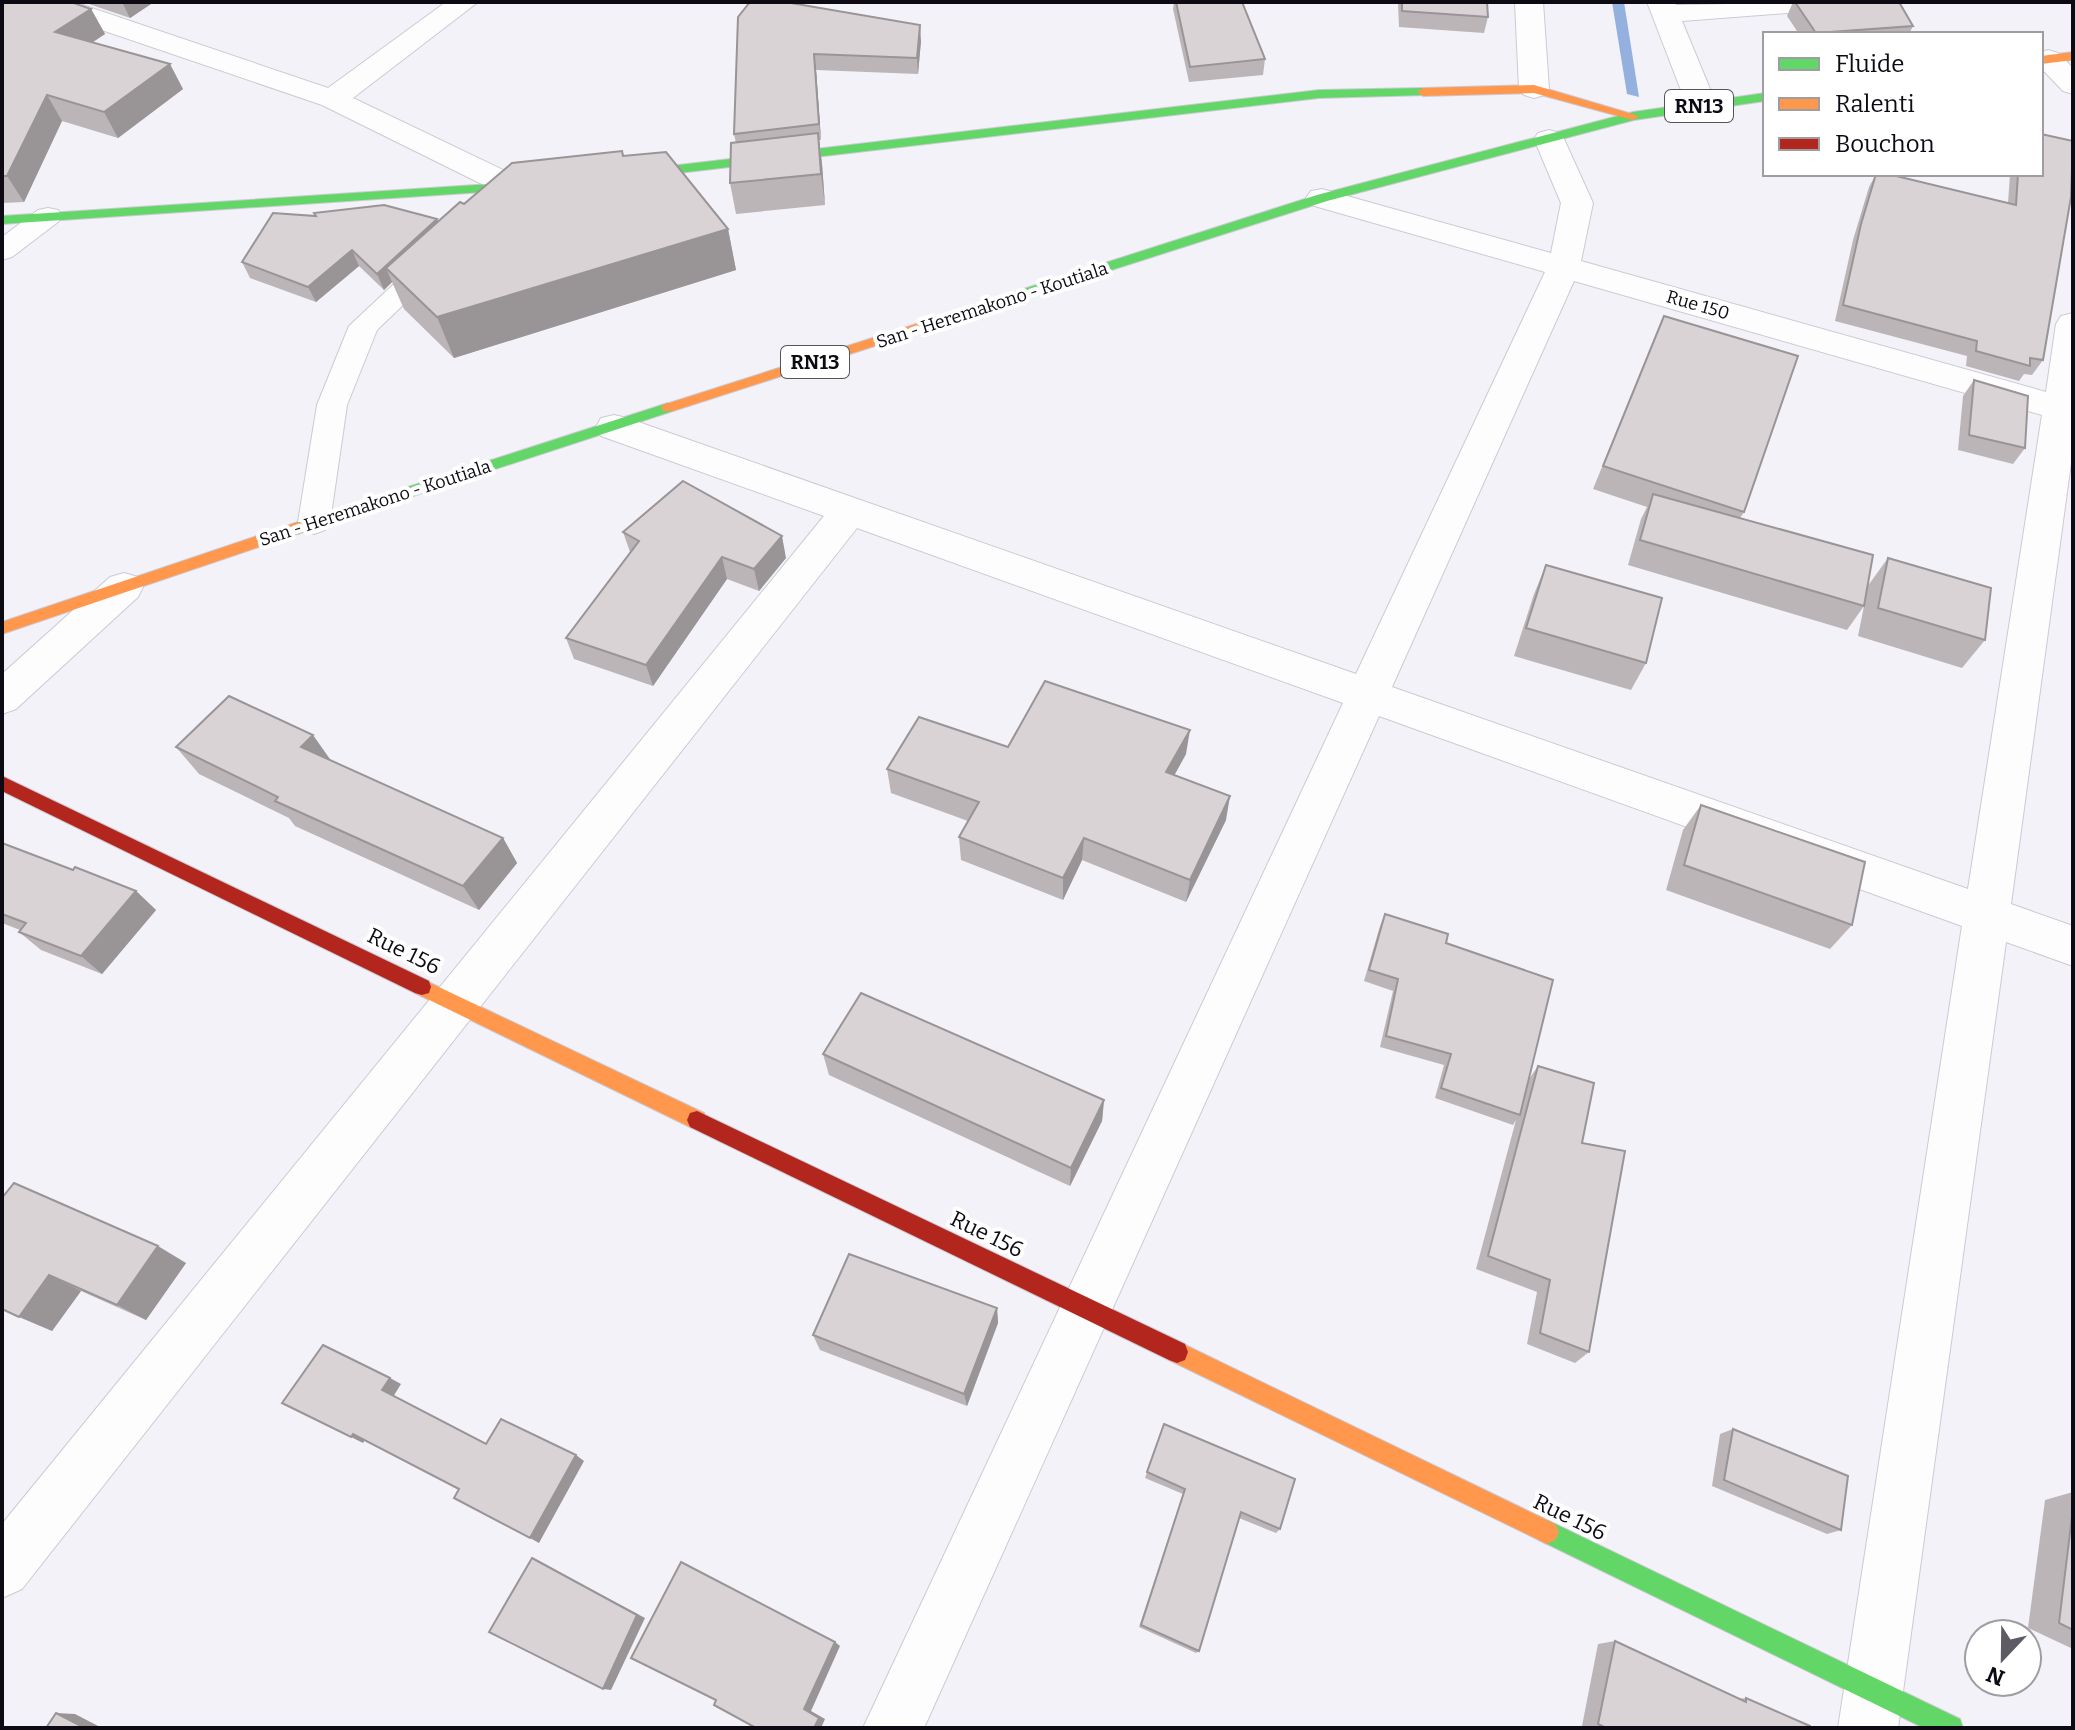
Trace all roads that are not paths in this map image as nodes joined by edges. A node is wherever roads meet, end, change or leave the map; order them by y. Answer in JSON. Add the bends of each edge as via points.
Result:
{"nodes":[{"id":1,"x":47,"y":2,"type":"edge"},
{"id":2,"x":464,"y":2,"type":"edge"},
{"id":3,"x":1529,"y":2,"type":"edge"},
{"id":4,"x":1826,"y":2,"type":"edge"},
{"id":5,"x":1663,"y":8,"type":"edge"},
{"id":6,"x":2054,"y":59,"type":"edge"},
{"id":7,"x":2073,"y":85,"type":"edge"},
{"id":8,"x":1534,"y":89,"type":"junction"},
{"id":9,"x":1763,"y":97,"type":"edge"},
{"id":10,"x":332,"y":99,"type":"junction"},
{"id":11,"x":1702,"y":106,"type":"junction"},
{"id":12,"x":1633,"y":116,"type":"junction"},
{"id":13,"x":1549,"y":139,"type":"junction"},
{"id":14,"x":594,"y":179,"type":"edge"},
{"id":15,"x":562,"y":182,"type":"edge"},
{"id":16,"x":515,"y":188,"type":"junction"},
{"id":17,"x":1322,"y":198,"type":"junction"},
{"id":18,"x":48,"y":216,"type":"junction"},
{"id":19,"x":2,"y":220,"type":"edge"},
{"id":20,"x":480,"y":220,"type":"edge"},
{"id":21,"x":457,"y":241,"type":"edge"},
{"id":22,"x":2,"y":251,"type":"edge"},
{"id":23,"x":1564,"y":267,"type":"junction"},
{"id":24,"x":2073,"y":324,"type":"edge"},
{"id":25,"x":2067,"y":410,"type":"edge"},
{"id":26,"x":614,"y":427,"type":"junction"},
{"id":27,"x":849,"y":511,"type":"junction"},
{"id":28,"x":314,"y":522,"type":"junction"},
{"id":29,"x":124,"y":587,"type":"junction"},
{"id":30,"x":2,"y":628,"type":"edge"},
{"id":31,"x":1367,"y":694,"type":"junction"},
{"id":32,"x":2,"y":698,"type":"edge"},
{"id":33,"x":2,"y":783,"type":"edge"},
{"id":34,"x":1987,"y":916,"type":"junction"},
{"id":35,"x":2073,"y":946,"type":"edge"},
{"id":36,"x":455,"y":1002,"type":"junction"},
{"id":37,"x":1086,"y":1308,"type":"junction"},
{"id":38,"x":2,"y":1569,"type":"edge"},
{"id":39,"x":1871,"y":1709,"type":"edge"},
{"id":40,"x":893,"y":1728,"type":"edge"},
{"id":41,"x":1951,"y":1728,"type":"edge"}],
"edges":[{"from":1,"to":10,"type":"street"},
{"from":2,"to":10,"type":"street"},
{"from":3,"to":8,"type":"street"},
{"from":4,"to":5,"type":"street"},
{"from":5,"to":11,"type":"street"},
{"from":6,"to":7,"type":"street"},
{"from":8,"to":12,"type":"street"},
{"from":8,"to":14,"type":"street","via":[[1319,94]]},
{"from":9,"to":11,"type":"street","name":"San - Heremakono - Koutiala","number":"RN13"},
{"from":10,"to":16,"type":"street"},
{"from":11,"to":12,"type":"street","name":"San - Heremakono - Koutiala","number":"RN13"},
{"from":12,"to":13,"type":"street","name":"San - Heremakono - Koutiala","number":"RN13"},
{"from":13,"to":17,"type":"street","name":"San - Heremakono - Koutiala","number":"RN13"},
{"from":13,"to":23,"type":"street","via":[[1577,203]]},
{"from":15,"to":16,"type":"street"},
{"from":16,"to":18,"type":"street"},
{"from":16,"to":20,"type":"lane"},
{"from":17,"to":23,"type":"street","name":"Rue 150"},
{"from":17,"to":26,"type":"street","name":"San - Heremakono - Koutiala","number":"RN13"},
{"from":18,"to":19,"type":"street"},
{"from":18,"to":22,"type":"lane"},
{"from":21,"to":28,"type":"lane","via":[[364,326],[332,405]]},
{"from":23,"to":25,"type":"street","name":"Rue 150"},
{"from":23,"to":31,"type":"street"},
{"from":24,"to":25,"type":"street"},
{"from":25,"to":34,"type":"street"},
{"from":26,"to":27,"type":"street"},
{"from":26,"to":28,"type":"street","name":"San - Heremakono - Koutiala","number":"RN13"},
{"from":27,"to":31,"type":"street"},
{"from":27,"to":36,"type":"street"},
{"from":28,"to":29,"type":"street","name":"San - Heremakono - Koutiala","number":"RN13"},
{"from":29,"to":30,"type":"street","name":"San - Heremakono - Koutiala","number":"RN13"},
{"from":29,"to":32,"type":"street"},
{"from":31,"to":34,"type":"street"},
{"from":31,"to":37,"type":"street"},
{"from":33,"to":36,"type":"street","name":"Rue 156"},
{"from":34,"to":35,"type":"street"},
{"from":34,"to":39,"type":"street"},
{"from":36,"to":37,"type":"street","name":"Rue 156"},
{"from":36,"to":38,"type":"street"},
{"from":37,"to":39,"type":"street","name":"Rue 156"},
{"from":37,"to":40,"type":"street"},
{"from":39,"to":41,"type":"street","name":"Rue 156"}]}
